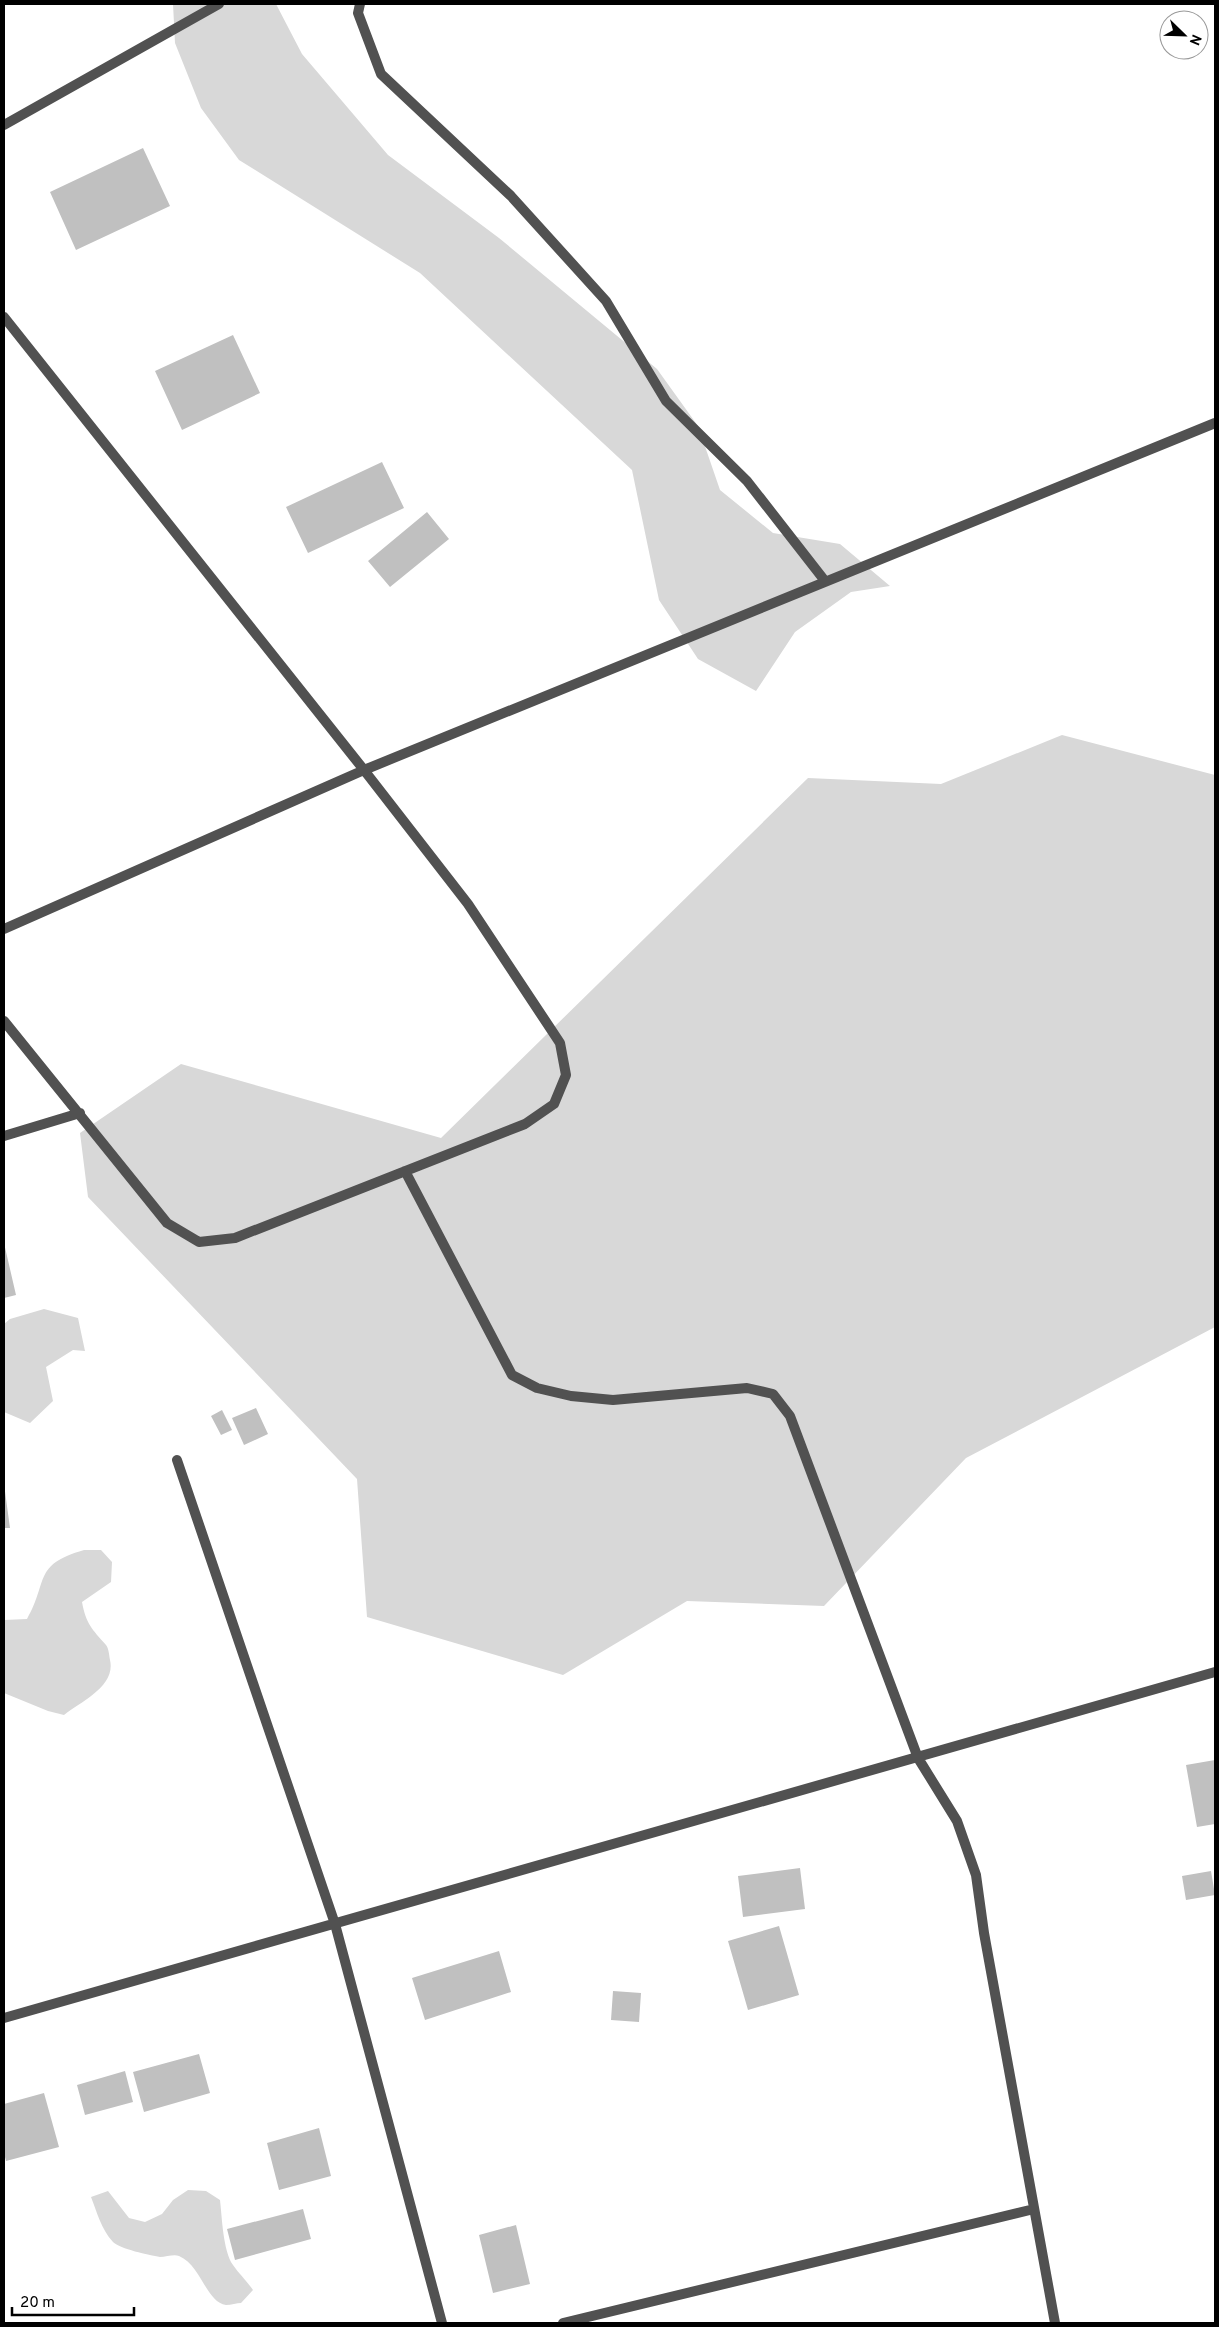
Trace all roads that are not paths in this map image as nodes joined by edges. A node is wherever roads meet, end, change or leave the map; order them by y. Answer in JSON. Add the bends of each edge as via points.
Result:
{"nodes":[{"id":1,"x":219,"y":4,"type":"edge"},
{"id":2,"x":360,"y":4,"type":"edge"},
{"id":3,"x":4,"y":125,"type":"edge"},
{"id":4,"x":4,"y":317,"type":"edge"},
{"id":5,"x":1215,"y":422,"type":"edge"},
{"id":6,"x":825,"y":582,"type":"junction"},
{"id":7,"x":364,"y":770,"type":"junction"},
{"id":8,"x":4,"y":929,"type":"edge"},
{"id":9,"x":4,"y":1021,"type":"edge"},
{"id":10,"x":80,"y":1113,"type":"junction"},
{"id":11,"x":4,"y":1136,"type":"edge"},
{"id":12,"x":405,"y":1171,"type":"junction"},
{"id":13,"x":177,"y":1460,"type":"dead end"},
{"id":14,"x":1215,"y":1672,"type":"edge"},
{"id":15,"x":918,"y":1758,"type":"junction"},
{"id":16,"x":335,"y":1924,"type":"junction"},
{"id":17,"x":4,"y":2018,"type":"edge"},
{"id":18,"x":1034,"y":2210,"type":"junction"},
{"id":19,"x":442,"y":2323,"type":"edge"},
{"id":20,"x":563,"y":2323,"type":"edge"},
{"id":21,"x":1055,"y":2323,"type":"edge"}],
"edges":[{"from":1,"to":3,"type":"street"},
{"from":2,"to":6,"type":"street","via":[[358,13],[380,74],[511,196],[606,302],[666,401],[747,481]]},
{"from":4,"to":7,"type":"street"},
{"from":5,"to":6,"type":"street"},
{"from":6,"to":7,"type":"street"},
{"from":7,"to":8,"type":"street"},
{"from":7,"to":12,"type":"street","via":[[468,904],[560,1043],[566,1075],[554,1104],[525,1124]]},
{"from":9,"to":10,"type":"street"},
{"from":10,"to":11,"type":"street"},
{"from":10,"to":12,"type":"street","via":[[167,1223],[199,1242],[235,1238]]},
{"from":12,"to":15,"type":"street","via":[[512,1374],[537,1388],[571,1396],[613,1400],[747,1388],[773,1394],[790,1416]]},
{"from":13,"to":16,"type":"street"},
{"from":14,"to":15,"type":"street"},
{"from":15,"to":16,"type":"street"},
{"from":15,"to":18,"type":"street","via":[[956,1822],[976,1875]]},
{"from":16,"to":17,"type":"street"},
{"from":16,"to":19,"type":"street"},
{"from":18,"to":20,"type":"street"},
{"from":18,"to":21,"type":"street"}]}
